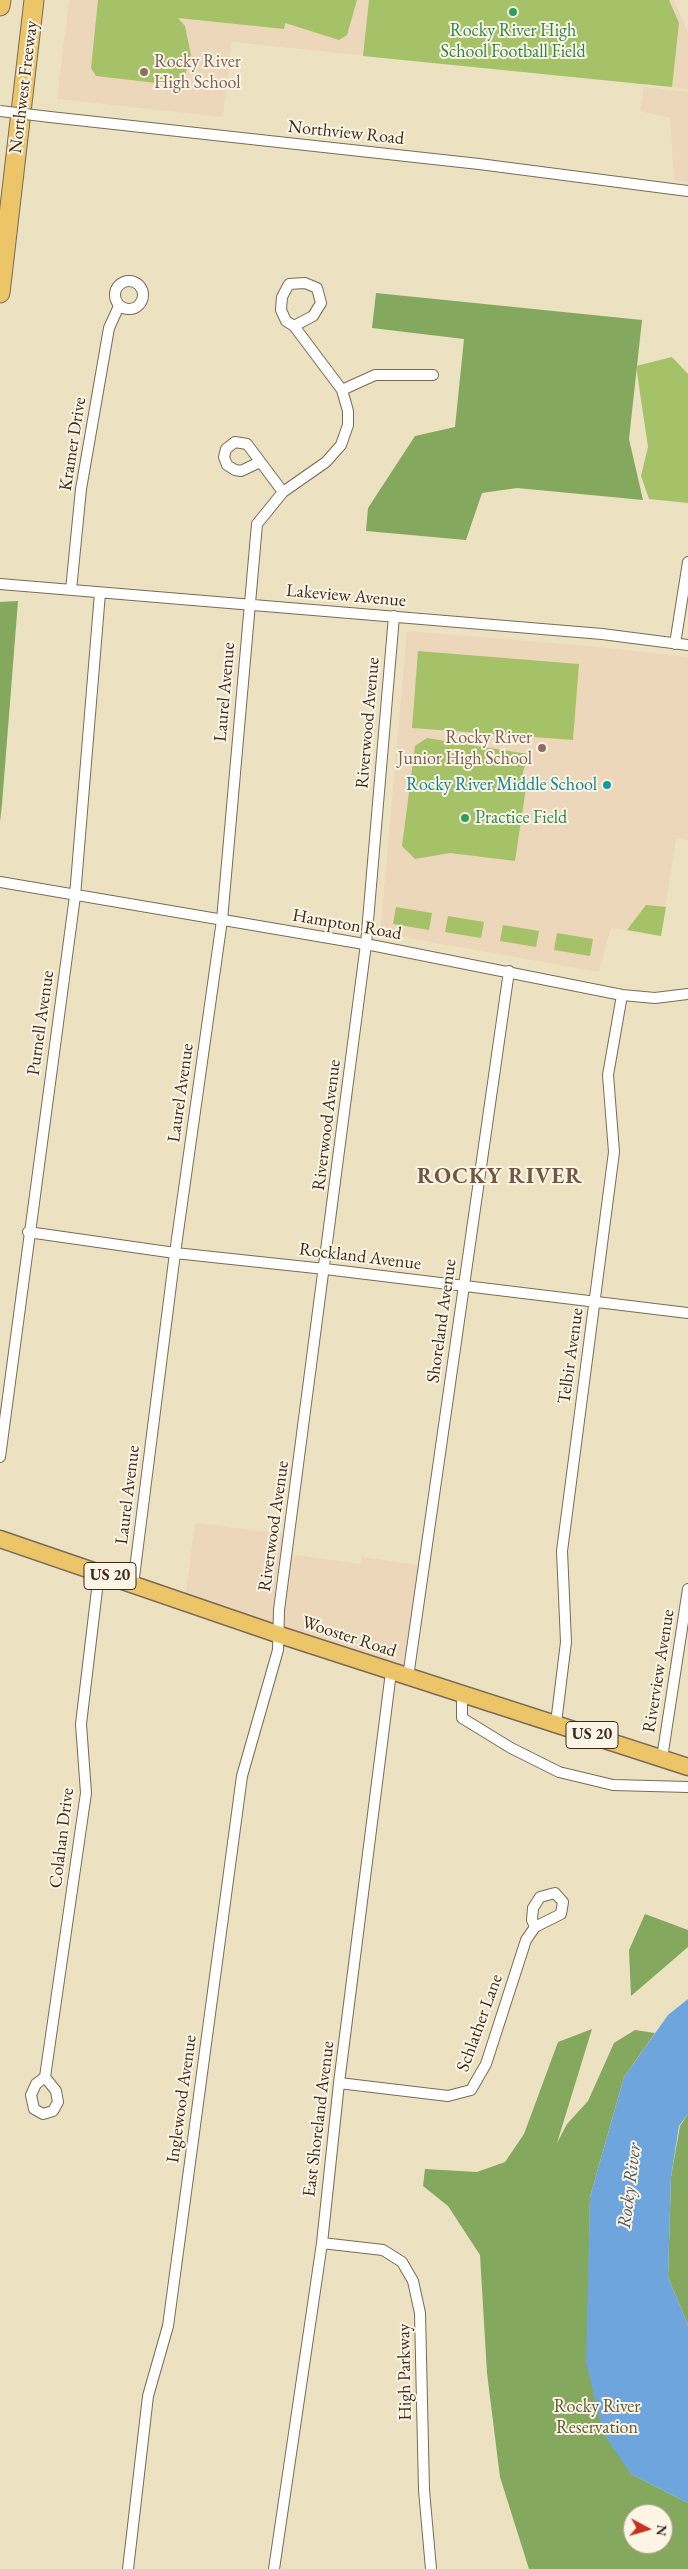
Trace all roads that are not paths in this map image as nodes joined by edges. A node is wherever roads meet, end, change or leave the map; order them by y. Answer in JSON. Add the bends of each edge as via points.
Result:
{"nodes":[{"id":1,"x":1,"y":0,"type":"edge"},
{"id":2,"x":34,"y":0,"type":"edge"},
{"id":3,"x":0,"y":6,"type":"edge"},
{"id":4,"x":0,"y":111,"type":"edge"},
{"id":5,"x":688,"y":191,"type":"edge"},
{"id":6,"x":0,"y":293,"type":"edge"},
{"id":7,"x":119,"y":306,"type":"dead end"},
{"id":8,"x":294,"y":326,"type":"junction"},
{"id":9,"x":433,"y":375,"type":"dead end"},
{"id":10,"x":342,"y":390,"type":"junction"},
{"id":11,"x":260,"y":462,"type":"dead end"},
{"id":12,"x":283,"y":492,"type":"junction"},
{"id":13,"x":688,"y":562,"type":"edge"},
{"id":14,"x":0,"y":584,"type":"edge"},
{"id":15,"x":71,"y":590,"type":"junction"},
{"id":16,"x":100,"y":593,"type":"junction"},
{"id":17,"x":249,"y":605,"type":"junction"},
{"id":18,"x":394,"y":616,"type":"junction"},
{"id":19,"x":675,"y":644,"type":"junction"},
{"id":20,"x":688,"y":645,"type":"edge"},
{"id":21,"x":0,"y":882,"type":"edge"},
{"id":22,"x":75,"y":896,"type":"junction"},
{"id":23,"x":222,"y":920,"type":"junction"},
{"id":24,"x":366,"y":944,"type":"junction"},
{"id":25,"x":509,"y":971,"type":"junction"},
{"id":26,"x":622,"y":994,"type":"junction"},
{"id":27,"x":688,"y":994,"type":"edge"},
{"id":28,"x":28,"y":1232,"type":"junction"},
{"id":29,"x":175,"y":1253,"type":"junction"},
{"id":30,"x":324,"y":1269,"type":"junction"},
{"id":31,"x":464,"y":1287,"type":"junction"},
{"id":32,"x":595,"y":1302,"type":"junction"},
{"id":33,"x":688,"y":1313,"type":"edge"},
{"id":34,"x":0,"y":1456,"type":"edge"},
{"id":35,"x":0,"y":1539,"type":"edge"},
{"id":36,"x":99,"y":1573,"type":"junction"},
{"id":37,"x":133,"y":1585,"type":"junction"},
{"id":38,"x":688,"y":1589,"type":"edge"},
{"id":39,"x":280,"y":1636,"type":"junction"},
{"id":40,"x":391,"y":1672,"type":"junction"},
{"id":41,"x":408,"y":1677,"type":"junction"},
{"id":42,"x":462,"y":1694,"type":"junction"},
{"id":43,"x":556,"y":1723,"type":"junction"},
{"id":44,"x":662,"y":1758,"type":"junction"},
{"id":45,"x":688,"y":1767,"type":"edge"},
{"id":46,"x":688,"y":1787,"type":"edge"},
{"id":47,"x":535,"y":1927,"type":"dead end"},
{"id":48,"x":45,"y":2077,"type":"dead end"},
{"id":49,"x":339,"y":2083,"type":"junction"},
{"id":50,"x":322,"y":2243,"type":"junction"},
{"id":51,"x":128,"y":2569,"type":"edge"},
{"id":52,"x":274,"y":2569,"type":"edge"},
{"id":53,"x":432,"y":2569,"type":"edge"}],
"edges":[{"from":1,"to":3,"type":"highway","name":"Northwest Freeway"},
{"from":2,"to":6,"type":"highway","name":"Northwest Freeway"},
{"from":4,"to":5,"type":"street","name":"Northview Road","bridge":true,"via":[[479,164]]},
{"from":7,"to":15,"type":"street","name":"Kramer Drive","via":[[109,328],[81,490]]},
{"from":8,"to":8,"type":"street","via":[[313,316],[321,303],[317,288],[305,283],[289,284],[282,297],[281,310],[286,321]]},
{"from":8,"to":10,"type":"street"},
{"from":9,"to":10,"type":"street","via":[[375,374]]},
{"from":10,"to":12,"type":"street","name":"Laurel Avenue","via":[[348,425],[341,445],[326,462]]},
{"from":11,"to":12,"type":"street"},
{"from":12,"to":17,"type":"street","name":"Laurel Avenue","via":[[257,524]]},
{"from":13,"to":19,"type":"street"},
{"from":14,"to":15,"type":"street","name":"Lakeview Avenue"},
{"from":15,"to":16,"type":"street","name":"Lakeview Avenue"},
{"from":16,"to":17,"type":"street","name":"Lakeview Avenue"},
{"from":16,"to":22,"type":"street","name":"Purnell Avenue"},
{"from":17,"to":18,"type":"street","name":"Lakeview Avenue"},
{"from":17,"to":23,"type":"street","name":"Laurel Avenue"},
{"from":18,"to":19,"type":"street","name":"Lakeview Avenue","via":[[602,634]]},
{"from":18,"to":24,"type":"street","name":"Riverwood Avenue"},
{"from":19,"to":20,"type":"street","name":"Lakeview Avenue"},
{"from":21,"to":22,"type":"street","name":"Hampton Road"},
{"from":22,"to":23,"type":"street","name":"Hampton Road"},
{"from":22,"to":28,"type":"street","name":"Purnell Avenue"},
{"from":23,"to":24,"type":"street","name":"Hampton Road"},
{"from":23,"to":29,"type":"street","name":"Laurel Avenue"},
{"from":24,"to":25,"type":"street","name":"Hampton Road"},
{"from":24,"to":30,"type":"street","name":"Riverwood Avenue"},
{"from":25,"to":26,"type":"street","name":"Hampton Road"},
{"from":25,"to":31,"type":"street","name":"Shoreland Avenue"},
{"from":26,"to":27,"type":"street","name":"Hampton Road","via":[[655,998]]},
{"from":26,"to":32,"type":"street","name":"Telbir Avenue","via":[[608,1075],[614,1152]]},
{"from":28,"to":29,"type":"street","name":"Rockland Avenue"},
{"from":28,"to":34,"type":"street","name":"Purnell Avenue"},
{"from":29,"to":30,"type":"street","name":"Rockland Avenue"},
{"from":29,"to":37,"type":"street","name":"Laurel Avenue"},
{"from":30,"to":31,"type":"street","name":"Rockland Avenue"},
{"from":30,"to":39,"type":"street","name":"Riverwood Avenue","via":[[279,1610]]},
{"from":31,"to":32,"type":"street","name":"Rockland Avenue"},
{"from":31,"to":41,"type":"street","name":"Shoreland Avenue"},
{"from":32,"to":33,"type":"street","name":"Rockland Avenue"},
{"from":32,"to":43,"type":"street","name":"Telbir Avenue","via":[[562,1551],[566,1642]]},
{"from":35,"to":36,"type":"main road","name":"Wooster Road","number":"US 20"},
{"from":36,"to":37,"type":"main road","name":"Wooster Road","number":"US 20"},
{"from":36,"to":48,"type":"street","name":"Colahan Drive","via":[[81,1724],[86,1793]]},
{"from":37,"to":39,"type":"main road","name":"Wooster Road","number":"US 20"},
{"from":38,"to":44,"type":"street","name":"Riverview Avenue"},
{"from":39,"to":40,"type":"main road","name":"Wooster Road","number":"US 20"},
{"from":39,"to":51,"type":"street","name":"Inglewood Avenue","via":[[277,1660],[242,1776],[168,2326],[148,2396]]},
{"from":40,"to":41,"type":"main road","name":"Wooster Road","number":"US 20"},
{"from":40,"to":49,"type":"street","name":"East Shoreland Avenue"},
{"from":41,"to":42,"type":"main road","name":"Wooster Road","number":"US 20"},
{"from":42,"to":43,"type":"main road","name":"Wooster Road","number":"US 20"},
{"from":42,"to":46,"type":"street","via":[[462,1718],[559,1772],[613,1784]]},
{"from":43,"to":44,"type":"main road","name":"Wooster Road","number":"US 20"},
{"from":44,"to":45,"type":"main road","name":"Wooster Road","number":"US 20"},
{"from":47,"to":49,"type":"street","name":"Schlather Lane","via":[[526,1940],[486,2064],[471,2090],[448,2096]]},
{"from":49,"to":50,"type":"street","name":"East Shoreland Avenue"},
{"from":50,"to":52,"type":"street","name":"East Shoreland Avenue"},
{"from":50,"to":53,"type":"street","name":"High Parkway","via":[[383,2250],[402,2262],[413,2281],[420,2313],[424,2490]]}]}
